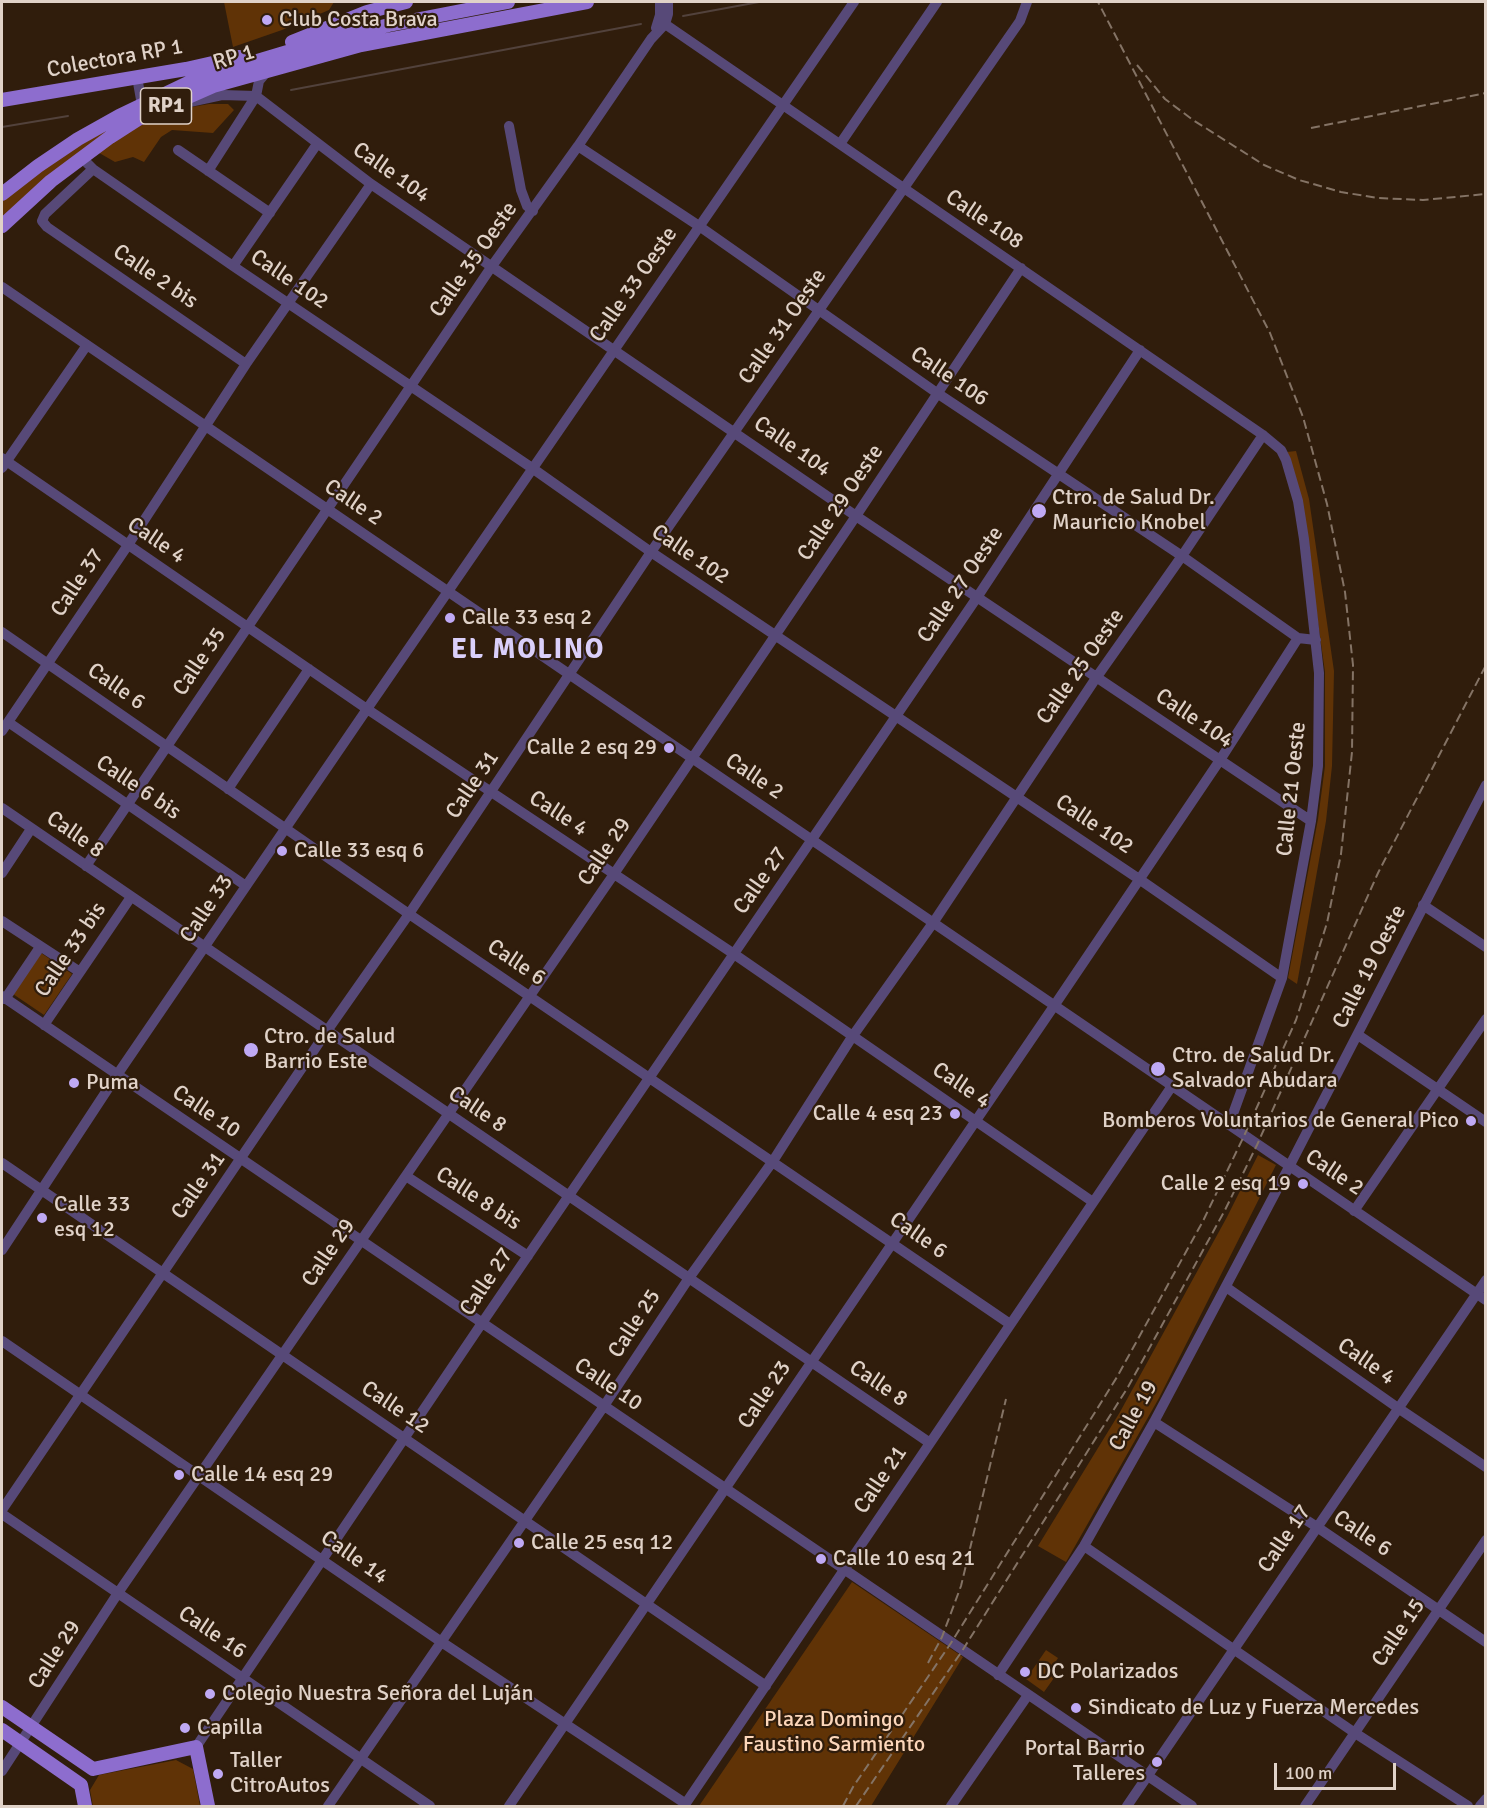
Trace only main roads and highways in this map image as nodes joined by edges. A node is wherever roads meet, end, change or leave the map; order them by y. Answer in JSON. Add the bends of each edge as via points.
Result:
{"nodes":[{"id":1,"x":406,"y":2,"type":"edge"},
{"id":2,"x":508,"y":2,"type":"edge"},
{"id":3,"x":587,"y":2,"type":"edge"},
{"id":4,"x":366,"y":7,"type":"edge"},
{"id":5,"x":2,"y":100,"type":"edge"},
{"id":6,"x":150,"y":109,"type":"junction"},
{"id":7,"x":2,"y":194,"type":"edge"},
{"id":8,"x":2,"y":226,"type":"edge"},
{"id":9,"x":2,"y":1707,"type":"edge"},
{"id":10,"x":2,"y":1730,"type":"edge"},
{"id":11,"x":93,"y":1769,"type":"junction"},
{"id":12,"x":81,"y":1785,"type":"junction"},
{"id":13,"x":86,"y":1806,"type":"edge"},
{"id":14,"x":208,"y":1806,"type":"edge"}],
"edges":[{"from":1,"to":4,"type":"main road","name":"Colectora RP 1"},
{"from":2,"to":6,"type":"main road","name":"RP 1","number":"RP1","via":[[324,41],[194,80]]},
{"from":3,"to":6,"type":"main road","name":"RP 1","number":"RP1","via":[[361,45],[269,69]]},
{"from":4,"to":5,"type":"main road","name":"Colectora RP 1","via":[[284,45],[186,69]]},
{"from":6,"to":7,"type":"main road","name":"RP 1","number":"RP1","via":[[78,140]]},
{"from":6,"to":8,"type":"main road","name":"RP 1","number":"RP1","via":[[81,157]]},
{"from":9,"to":11,"type":"main road"},
{"from":10,"to":12,"type":"main road"},
{"from":11,"to":12,"type":"main road"},
{"from":11,"to":14,"type":"main road","via":[[196,1747]]},
{"from":12,"to":13,"type":"main road"}]}
